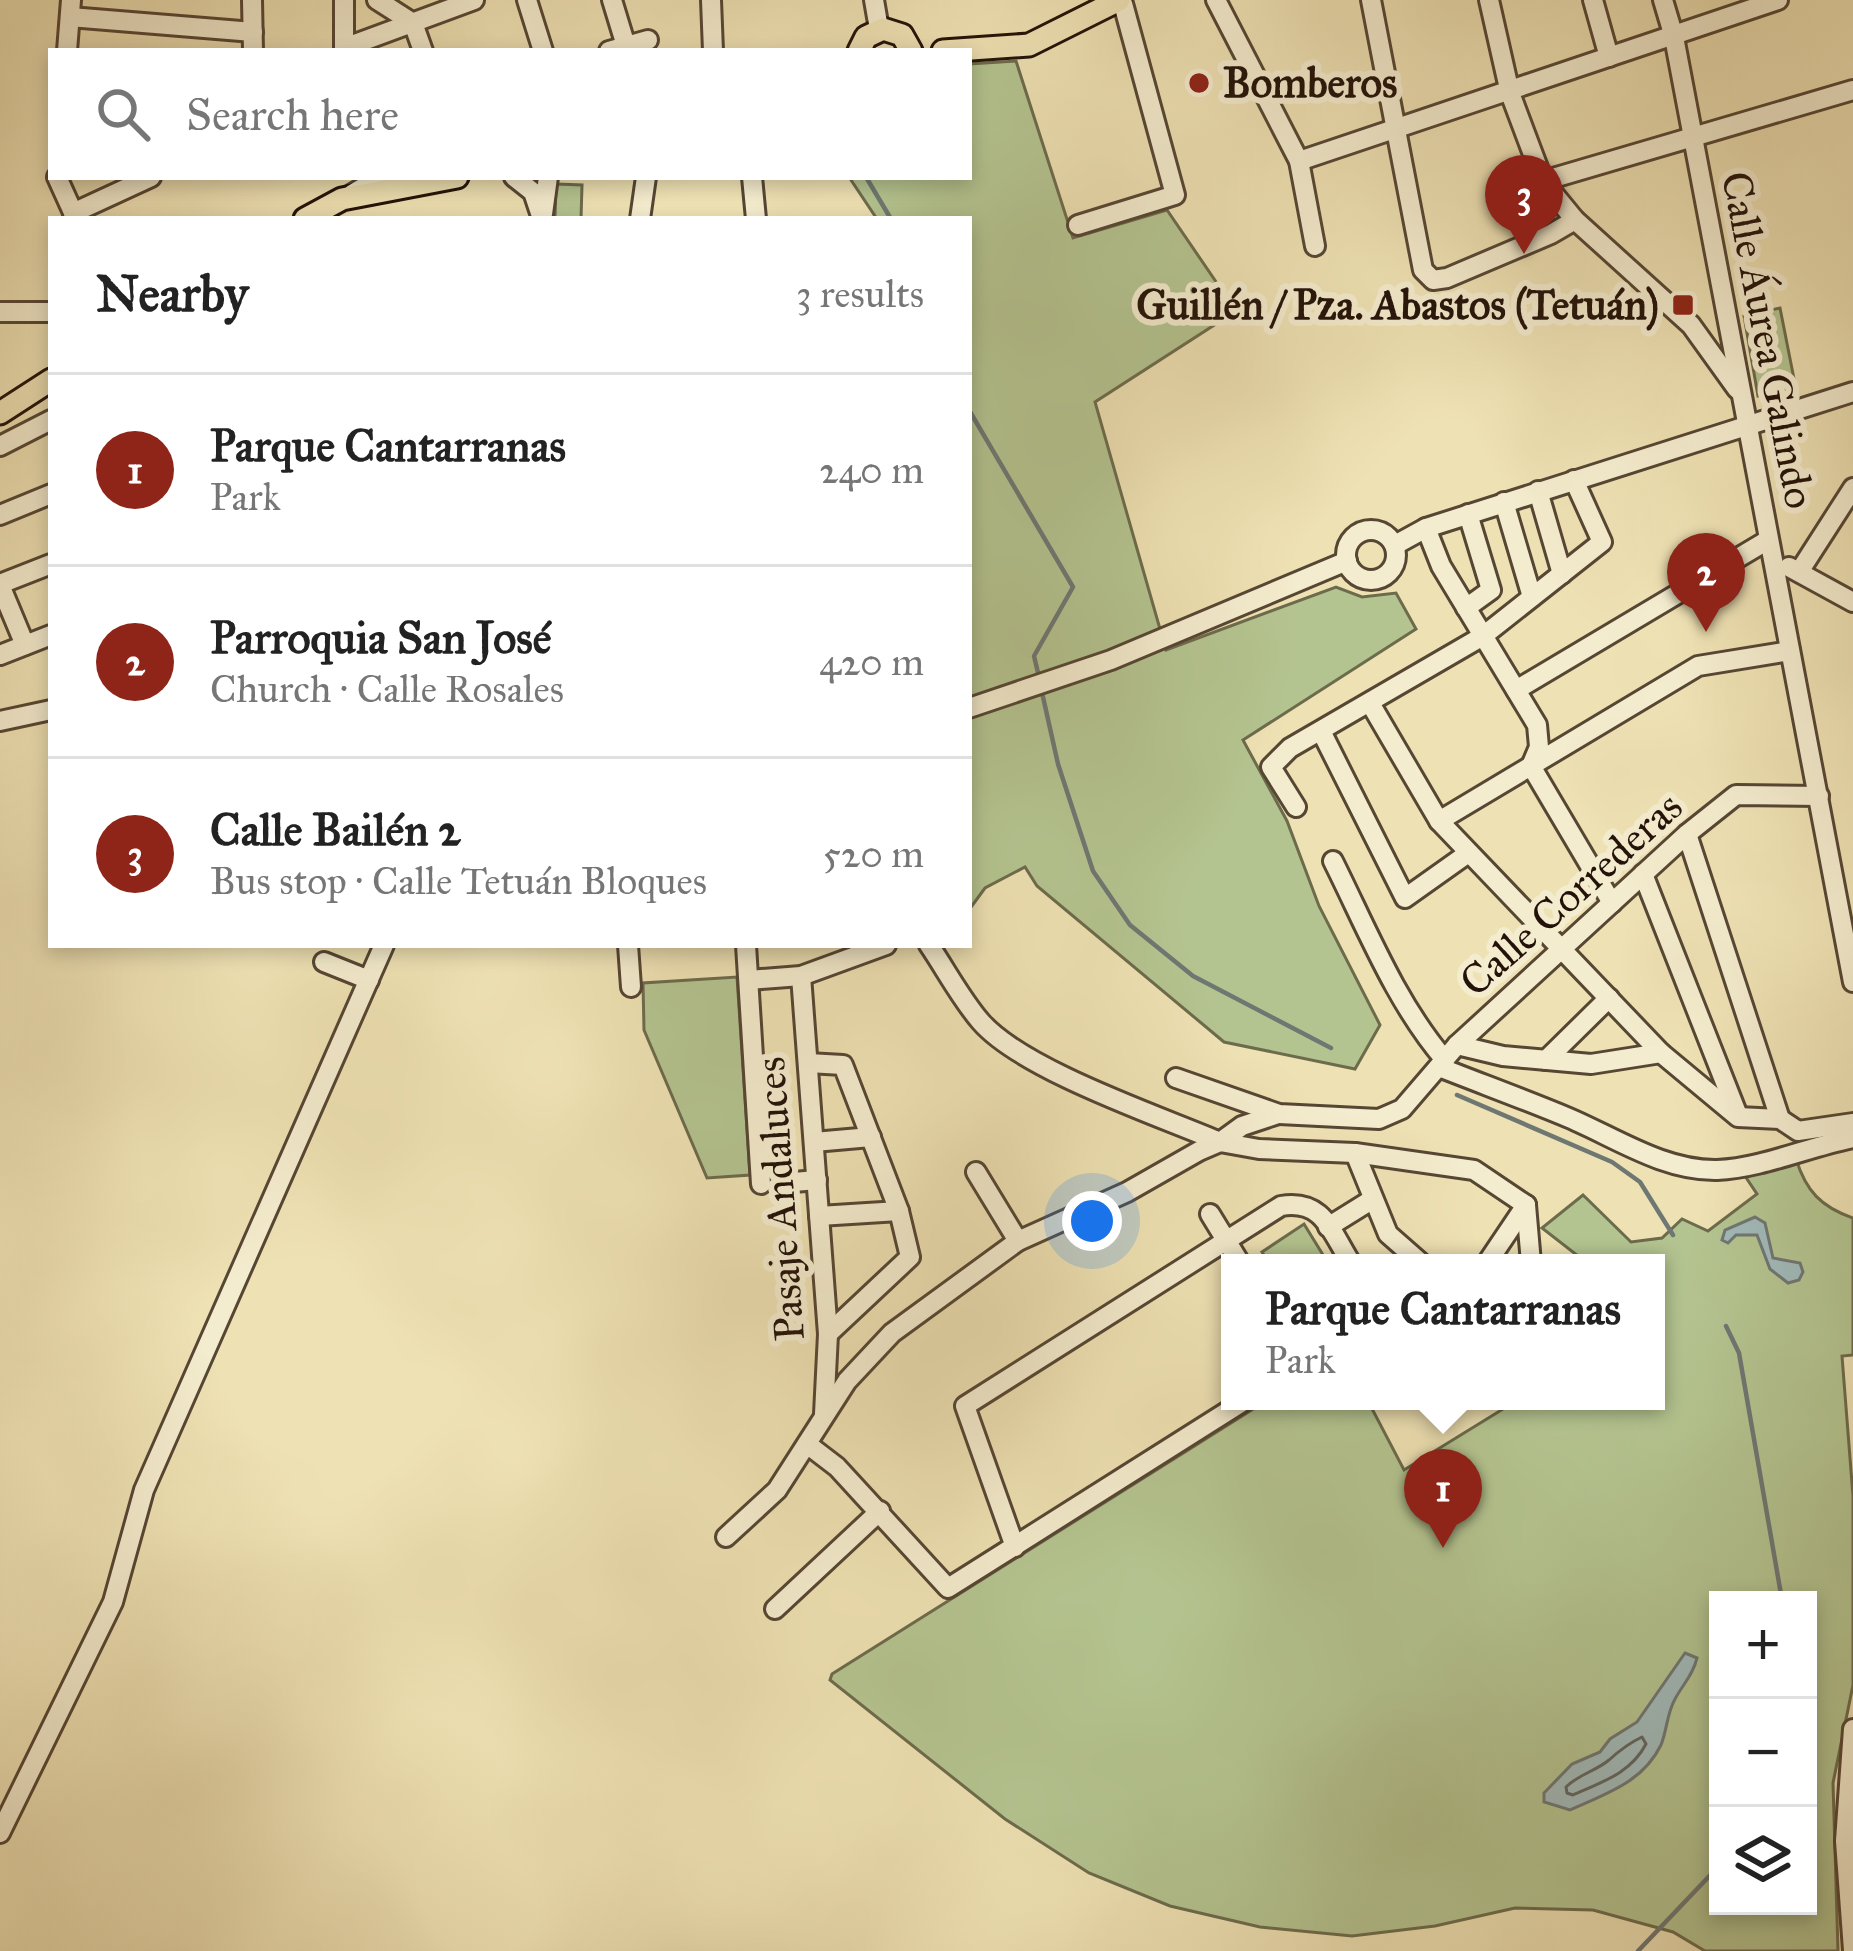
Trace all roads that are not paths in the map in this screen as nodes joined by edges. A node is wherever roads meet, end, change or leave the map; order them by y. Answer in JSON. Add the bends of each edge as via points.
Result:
{"nodes":[{"id":1,"x":252,"y":0,"type":"edge"},
{"id":2,"x":344,"y":0,"type":"edge"},
{"id":3,"x":377,"y":0,"type":"edge"},
{"id":4,"x":474,"y":0,"type":"edge"},
{"id":5,"x":526,"y":0,"type":"edge"},
{"id":6,"x":612,"y":0,"type":"edge"},
{"id":7,"x":711,"y":0,"type":"edge"},
{"id":8,"x":1216,"y":0,"type":"edge"},
{"id":9,"x":1371,"y":0,"type":"edge"},
{"id":10,"x":1490,"y":0,"type":"edge"},
{"id":11,"x":1593,"y":0,"type":"edge"},
{"id":12,"x":1663,"y":0,"type":"edge"},
{"id":13,"x":1778,"y":0,"type":"edge"},
{"id":14,"x":1115,"y":2,"type":"edge"},
{"id":15,"x":874,"y":3,"type":"edge"},
{"id":16,"x":71,"y":8,"type":"edge"},
{"id":17,"x":423,"y":13,"type":"edge"},
{"id":18,"x":879,"y":29,"type":"junction"},
{"id":19,"x":1674,"y":37,"type":"junction"},
{"id":20,"x":648,"y":40,"type":"dead end"},
{"id":21,"x":253,"y":42,"type":"edge"},
{"id":22,"x":67,"y":48,"type":"edge"},
{"id":23,"x":344,"y":48,"type":"edge"},
{"id":24,"x":346,"y":48,"type":"edge"},
{"id":25,"x":423,"y":48,"type":"edge"},
{"id":26,"x":537,"y":48,"type":"edge"},
{"id":27,"x":618,"y":48,"type":"edge"},
{"id":28,"x":713,"y":48,"type":"edge"},
{"id":29,"x":860,"y":48,"type":"edge"},
{"id":30,"x":909,"y":48,"type":"edge"},
{"id":31,"x":972,"y":49,"type":"edge"},
{"id":32,"x":1609,"y":57,"type":"junction"},
{"id":33,"x":1853,"y":90,"type":"edge"},
{"id":34,"x":1510,"y":93,"type":"junction"},
{"id":35,"x":1397,"y":131,"type":"junction"},
{"id":36,"x":1693,"y":137,"type":"junction"},
{"id":37,"x":1299,"y":161,"type":"junction"},
{"id":38,"x":58,"y":180,"type":"edge"},
{"id":39,"x":145,"y":180,"type":"edge"},
{"id":40,"x":426,"y":180,"type":"edge"},
{"id":41,"x":521,"y":180,"type":"edge"},
{"id":42,"x":546,"y":180,"type":"edge"},
{"id":43,"x":646,"y":180,"type":"edge"},
{"id":44,"x":752,"y":180,"type":"edge"},
{"id":45,"x":1543,"y":181,"type":"junction"},
{"id":46,"x":343,"y":188,"type":"edge"},
{"id":47,"x":75,"y":216,"type":"edge"},
{"id":48,"x":308,"y":216,"type":"edge"},
{"id":49,"x":541,"y":216,"type":"edge"},
{"id":50,"x":543,"y":216,"type":"edge"},
{"id":51,"x":640,"y":216,"type":"edge"},
{"id":52,"x":756,"y":216,"type":"edge"},
{"id":53,"x":1574,"y":220,"type":"junction"},
{"id":54,"x":1078,"y":225,"type":"dead end"},
{"id":55,"x":1315,"y":246,"type":"dead end"},
{"id":56,"x":0,"y":312,"type":"edge"},
{"id":57,"x":48,"y":312,"type":"edge"},
{"id":58,"x":1727,"y":322,"type":"junction"},
{"id":59,"x":1690,"y":326,"type":"junction"},
{"id":60,"x":48,"y":388,"type":"edge"},
{"id":61,"x":1853,"y":392,"type":"edge"},
{"id":62,"x":1742,"y":398,"type":"junction"},
{"id":63,"x":0,"y":413,"type":"edge"},
{"id":64,"x":48,"y":422,"type":"edge"},
{"id":65,"x":1747,"y":423,"type":"junction"},
{"id":66,"x":0,"y":446,"type":"edge"},
{"id":67,"x":1574,"y":480,"type":"junction"},
{"id":68,"x":1853,"y":488,"type":"edge"},
{"id":69,"x":1538,"y":491,"type":"junction"},
{"id":70,"x":48,"y":495,"type":"edge"},
{"id":71,"x":1504,"y":502,"type":"junction"},
{"id":72,"x":1468,"y":514,"type":"junction"},
{"id":73,"x":0,"y":515,"type":"edge"},
{"id":74,"x":1426,"y":528,"type":"junction"},
{"id":75,"x":1395,"y":545,"type":"junction"},
{"id":76,"x":1770,"y":549,"type":"junction"},
{"id":77,"x":1347,"y":561,"type":"junction"},
{"id":78,"x":48,"y":565,"type":"edge"},
{"id":79,"x":1799,"y":572,"type":"junction"},
{"id":80,"x":1562,"y":574,"type":"junction"},
{"id":81,"x":0,"y":584,"type":"edge"},
{"id":82,"x":1532,"y":597,"type":"junction"},
{"id":83,"x":1853,"y":602,"type":"edge"},
{"id":84,"x":1466,"y":608,"type":"junction"},
{"id":85,"x":48,"y":635,"type":"edge"},
{"id":86,"x":1483,"y":636,"type":"junction"},
{"id":87,"x":25,"y":645,"type":"junction"},
{"id":88,"x":1790,"y":651,"type":"junction"},
{"id":89,"x":0,"y":655,"type":"edge"},
{"id":90,"x":1516,"y":690,"type":"junction"},
{"id":91,"x":1370,"y":704,"type":"junction"},
{"id":92,"x":972,"y":707,"type":"edge"},
{"id":93,"x":48,"y":711,"type":"edge"},
{"id":94,"x":0,"y":722,"type":"edge"},
{"id":95,"x":1321,"y":731,"type":"junction"},
{"id":96,"x":1532,"y":766,"type":"junction"},
{"id":97,"x":1819,"y":796,"type":"junction"},
{"id":98,"x":1295,"y":807,"type":"dead end"},
{"id":99,"x":1439,"y":821,"type":"junction"},
{"id":100,"x":1687,"y":834,"type":"junction"},
{"id":101,"x":1467,"y":854,"type":"junction"},
{"id":102,"x":1333,"y":861,"type":"dead end"},
{"id":103,"x":1643,"y":874,"type":"junction"},
{"id":104,"x":1612,"y":903,"type":"junction"},
{"id":105,"x":383,"y":948,"type":"edge"},
{"id":106,"x":628,"y":948,"type":"edge"},
{"id":107,"x":746,"y":948,"type":"edge"},
{"id":108,"x":878,"y":948,"type":"edge"},
{"id":109,"x":931,"y":948,"type":"edge"},
{"id":110,"x":1562,"y":948,"type":"junction"},
{"id":111,"x":324,"y":962,"type":"dead end"},
{"id":112,"x":801,"y":976,"type":"junction"},
{"id":113,"x":1853,"y":978,"type":"edge"},
{"id":114,"x":369,"y":980,"type":"junction"},
{"id":115,"x":749,"y":980,"type":"junction"},
{"id":116,"x":631,"y":987,"type":"dead end"},
{"id":117,"x":1609,"y":998,"type":"junction"},
{"id":118,"x":1660,"y":1053,"type":"junction"},
{"id":119,"x":1447,"y":1057,"type":"junction"},
{"id":120,"x":1546,"y":1060,"type":"junction"},
{"id":121,"x":808,"y":1063,"type":"junction"},
{"id":122,"x":1176,"y":1078,"type":"dead end"},
{"id":123,"x":1279,"y":1114,"type":"junction"},
{"id":124,"x":1738,"y":1118,"type":"junction"},
{"id":125,"x":1780,"y":1119,"type":"junction"},
{"id":126,"x":1853,"y":1123,"type":"edge"},
{"id":127,"x":871,"y":1137,"type":"junction"},
{"id":128,"x":1853,"y":1138,"type":"edge"},
{"id":129,"x":814,"y":1142,"type":"junction"},
{"id":130,"x":1220,"y":1142,"type":"junction"},
{"id":131,"x":1355,"y":1153,"type":"junction"},
{"id":132,"x":976,"y":1172,"type":"dead end"},
{"id":133,"x":817,"y":1180,"type":"junction"},
{"id":134,"x":782,"y":1183,"type":"dead end"},
{"id":135,"x":761,"y":1184,"type":"dead end"},
{"id":136,"x":1373,"y":1199,"type":"junction"},
{"id":137,"x":1526,"y":1205,"type":"junction"},
{"id":138,"x":899,"y":1211,"type":"junction"},
{"id":139,"x":1210,"y":1214,"type":"dead end"},
{"id":140,"x":819,"y":1216,"type":"junction"},
{"id":141,"x":1328,"y":1227,"type":"junction"},
{"id":142,"x":1018,"y":1241,"type":"junction"},
{"id":143,"x":1226,"y":1241,"type":"junction"},
{"id":144,"x":1234,"y":1254,"type":"edge"},
{"id":145,"x":1345,"y":1254,"type":"edge"},
{"id":146,"x":1411,"y":1254,"type":"edge"},
{"id":147,"x":1492,"y":1254,"type":"edge"},
{"id":148,"x":1530,"y":1254,"type":"edge"},
{"id":149,"x":828,"y":1334,"type":"junction"},
{"id":150,"x":1230,"y":1410,"type":"edge"},
{"id":151,"x":824,"y":1417,"type":"junction"},
{"id":152,"x":807,"y":1444,"type":"junction"},
{"id":153,"x":880,"y":1511,"type":"junction"},
{"id":154,"x":726,"y":1537,"type":"dead end"},
{"id":155,"x":1015,"y":1546,"type":"junction"},
{"id":156,"x":775,"y":1609,"type":"dead end"},
{"id":157,"x":1853,"y":1729,"type":"edge"},
{"id":158,"x":0,"y":1832,"type":"edge"},
{"id":159,"x":1853,"y":1949,"type":"edge"}],
"edges":[{"from":1,"to":21,"type":"street"},
{"from":2,"to":23,"type":"street"},
{"from":3,"to":17,"type":"street"},
{"from":4,"to":17,"type":"street"},
{"from":5,"to":26,"type":"street"},
{"from":6,"to":27,"type":"street"},
{"from":7,"to":28,"type":"street"},
{"from":8,"to":37,"type":"street"},
{"from":9,"to":35,"type":"street"},
{"from":10,"to":34,"type":"street"},
{"from":11,"to":32,"type":"street"},
{"from":12,"to":19,"type":"street","name":"Calle Áurea Galindo"},
{"from":13,"to":19,"type":"street"},
{"from":14,"to":31,"type":"main road","via":[[1029,45]]},
{"from":14,"to":54,"type":"street","via":[[1175,195]]},
{"from":15,"to":18,"type":"street"},
{"from":16,"to":21,"type":"street"},
{"from":16,"to":22,"type":"street"},
{"from":17,"to":24,"type":"street"},
{"from":17,"to":25,"type":"street"},
{"from":18,"to":29,"type":"main road"},
{"from":18,"to":30,"type":"main road","via":[[902,34]]},
{"from":19,"to":32,"type":"street"},
{"from":19,"to":36,"type":"street","name":"Calle Áurea Galindo"},
{"from":20,"to":27,"type":"street"},
{"from":32,"to":34,"type":"street"},
{"from":33,"to":36,"type":"street"},
{"from":34,"to":35,"type":"street"},
{"from":34,"to":45,"type":"street"},
{"from":35,"to":37,"type":"street"},
{"from":35,"to":53,"type":"street","via":[[1423,270],[1433,280]]},
{"from":36,"to":45,"type":"street"},
{"from":36,"to":58,"type":"street","name":"Calle Áurea Galindo"},
{"from":37,"to":55,"type":"street"},
{"from":38,"to":47,"type":"street"},
{"from":39,"to":47,"type":"street"},
{"from":40,"to":46,"type":"main road"},
{"from":41,"to":49,"type":"street"},
{"from":42,"to":50,"type":"street"},
{"from":43,"to":51,"type":"street"},
{"from":44,"to":52,"type":"street"},
{"from":45,"to":53,"type":"street"},
{"from":46,"to":48,"type":"main road"},
{"from":53,"to":59,"type":"street"},
{"from":56,"to":57,"type":"street"},
{"from":58,"to":59,"type":"street"},
{"from":58,"to":62,"type":"street","name":"Calle Áurea Galindo"},
{"from":59,"to":62,"type":"street"},
{"from":60,"to":63,"type":"main road"},
{"from":61,"to":65,"type":"street"},
{"from":62,"to":65,"type":"street","name":"Calle Áurea Galindo"},
{"from":64,"to":66,"type":"street"},
{"from":65,"to":67,"type":"street"},
{"from":65,"to":76,"type":"street","name":"Calle Áurea Galindo"},
{"from":67,"to":69,"type":"street"},
{"from":67,"to":80,"type":"street","via":[[1602,542]]},
{"from":68,"to":79,"type":"street"},
{"from":69,"to":71,"type":"street"},
{"from":69,"to":80,"type":"street"},
{"from":70,"to":73,"type":"street"},
{"from":71,"to":72,"type":"street"},
{"from":71,"to":82,"type":"street"},
{"from":72,"to":74,"type":"street"},
{"from":72,"to":84,"type":"street","via":[[1491,590]]},
{"from":74,"to":75,"type":"street"},
{"from":74,"to":84,"type":"street"},
{"from":75,"to":77,"type":"street","via":[[1382,531],[1362,531],[1348,544]]},
{"from":75,"to":77,"type":"street","via":[[1395,565],[1381,578],[1361,578]]},
{"from":76,"to":79,"type":"street"},
{"from":76,"to":88,"type":"street","name":"Calle Áurea Galindo"},
{"from":76,"to":90,"type":"street"},
{"from":77,"to":92,"type":"street","via":[[1111,660]]},
{"from":78,"to":81,"type":"street"},
{"from":79,"to":83,"type":"street"},
{"from":80,"to":82,"type":"street"},
{"from":81,"to":87,"type":"street"},
{"from":82,"to":86,"type":"street"},
{"from":84,"to":86,"type":"street"},
{"from":85,"to":87,"type":"street"},
{"from":86,"to":90,"type":"street"},
{"from":86,"to":91,"type":"street"},
{"from":87,"to":89,"type":"street"},
{"from":88,"to":96,"type":"street","via":[[1698,666]]},
{"from":88,"to":97,"type":"street","name":"Calle Áurea Galindo"},
{"from":90,"to":96,"type":"street","via":[[1538,725]]},
{"from":91,"to":95,"type":"street"},
{"from":91,"to":99,"type":"street"},
{"from":93,"to":94,"type":"street"},
{"from":95,"to":98,"type":"street","via":[[1271,767]]},
{"from":95,"to":101,"type":"street","via":[[1405,898]]},
{"from":96,"to":99,"type":"street"},
{"from":96,"to":104,"type":"street"},
{"from":97,"to":100,"type":"street","name":"Calle Correderas","via":[[1736,795]]},
{"from":97,"to":113,"type":"street","name":"Calle Áurea Galindo"},
{"from":99,"to":101,"type":"street"},
{"from":100,"to":103,"type":"street","name":"Calle Correderas"},
{"from":100,"to":125,"type":"street"},
{"from":101,"to":110,"type":"street"},
{"from":102,"to":119,"type":"street","via":[[1429,1042]]},
{"from":103,"to":104,"type":"street","name":"Calle Correderas"},
{"from":103,"to":124,"type":"street"},
{"from":104,"to":110,"type":"street","name":"Calle Correderas"},
{"from":105,"to":114,"type":"street"},
{"from":106,"to":116,"type":"street"},
{"from":107,"to":115,"type":"street"},
{"from":108,"to":112,"type":"street"},
{"from":109,"to":130,"type":"street","via":[[982,1024],[1015,1050]]},
{"from":110,"to":117,"type":"street"},
{"from":110,"to":119,"type":"street","name":"Calle Correderas"},
{"from":111,"to":114,"type":"street"},
{"from":112,"to":115,"type":"street"},
{"from":112,"to":121,"type":"street","name":"Pasaje Andaluces"},
{"from":114,"to":158,"type":"street","via":[[144,1490],[113,1602]]},
{"from":115,"to":135,"type":"street"},
{"from":117,"to":118,"type":"street"},
{"from":117,"to":120,"type":"street"},
{"from":118,"to":120,"type":"street","via":[[1591,1064]]},
{"from":118,"to":124,"type":"street"},
{"from":119,"to":120,"type":"street"},
{"from":119,"to":123,"type":"street","name":"Calle Correderas","via":[[1402,1109],[1379,1119]]},
{"from":119,"to":128,"type":"street","via":[[1687,1167],[1748,1166]]},
{"from":121,"to":127,"type":"street","via":[[843,1065]]},
{"from":121,"to":129,"type":"street","name":"Pasaje Andaluces"},
{"from":122,"to":123,"type":"street"},
{"from":123,"to":130,"type":"street"},
{"from":124,"to":125,"type":"street"},
{"from":125,"to":126,"type":"street","via":[[1798,1131]]},
{"from":127,"to":129,"type":"street"},
{"from":127,"to":138,"type":"street"},
{"from":129,"to":133,"type":"street","name":"Pasaje Andaluces"},
{"from":130,"to":131,"type":"street"},
{"from":130,"to":142,"type":"street"},
{"from":131,"to":136,"type":"street"},
{"from":131,"to":137,"type":"street","via":[[1474,1170]]},
{"from":132,"to":142,"type":"street"},
{"from":133,"to":134,"type":"street"},
{"from":133,"to":140,"type":"street","name":"Pasaje Andaluces"},
{"from":136,"to":141,"type":"street"},
{"from":136,"to":146,"type":"street","via":[[1388,1234]]},
{"from":137,"to":147,"type":"street"},
{"from":137,"to":148,"type":"street"},
{"from":138,"to":140,"type":"street"},
{"from":138,"to":149,"type":"street","via":[[910,1257]]},
{"from":139,"to":143,"type":"street"},
{"from":140,"to":149,"type":"street","name":"Pasaje Andaluces"},
{"from":141,"to":143,"type":"street","via":[[1319,1211],[1298,1203]]},
{"from":141,"to":145,"type":"street"},
{"from":142,"to":151,"type":"street","via":[[892,1333]]},
{"from":143,"to":144,"type":"street"},
{"from":143,"to":155,"type":"street","via":[[965,1406]]},
{"from":149,"to":151,"type":"street","name":"Pasaje Andaluces"},
{"from":150,"to":155,"type":"street"},
{"from":151,"to":152,"type":"street"},
{"from":152,"to":153,"type":"street"},
{"from":152,"to":154,"type":"street","via":[[777,1490]]},
{"from":153,"to":155,"type":"street","via":[[949,1588]]},
{"from":153,"to":156,"type":"street"},
{"from":157,"to":159,"type":"street","via":[[1845,1841]]}]}
